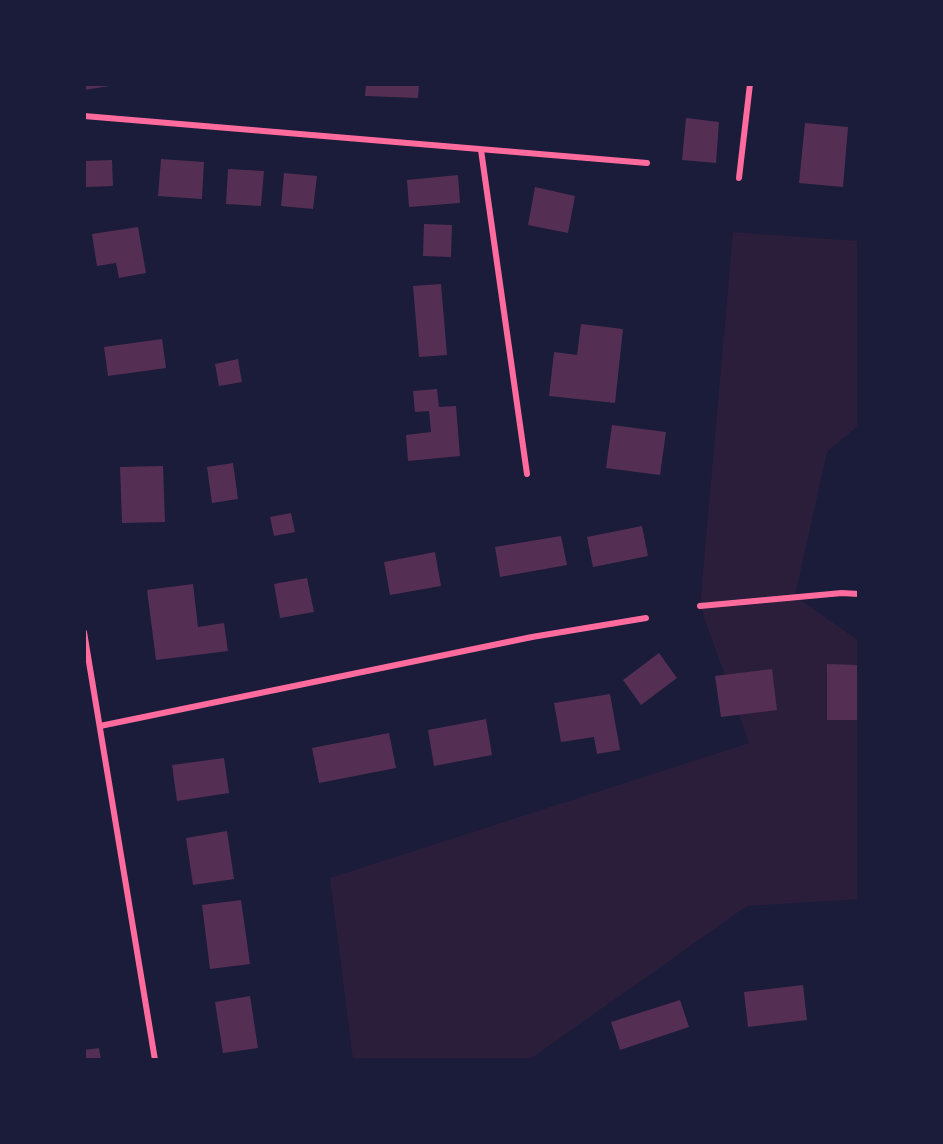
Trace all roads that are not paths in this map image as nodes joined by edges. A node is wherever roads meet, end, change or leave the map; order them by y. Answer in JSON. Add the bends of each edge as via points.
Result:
{"nodes":[{"id":1,"x":750,"y":84,"type":"edge"},
{"id":2,"x":84,"y":116,"type":"edge"},
{"id":3,"x":481,"y":150,"type":"junction"},
{"id":4,"x":647,"y":163,"type":"dead end"},
{"id":5,"x":739,"y":178,"type":"dead end"},
{"id":6,"x":527,"y":474,"type":"dead end"},
{"id":7,"x":859,"y":594,"type":"edge"},
{"id":8,"x":700,"y":606,"type":"dead end"},
{"id":9,"x":646,"y":618,"type":"dead end"},
{"id":10,"x":84,"y":632,"type":"edge"},
{"id":11,"x":100,"y":726,"type":"junction"},
{"id":12,"x":155,"y":1060,"type":"edge"}],
"edges":[{"from":1,"to":5,"type":"street"},
{"from":2,"to":3,"type":"street"},
{"from":3,"to":4,"type":"street"},
{"from":3,"to":6,"type":"street"},
{"from":7,"to":8,"type":"street"},
{"from":9,"to":11,"type":"street","via":[[532,637]]},
{"from":10,"to":11,"type":"street"},
{"from":11,"to":12,"type":"street"}]}
